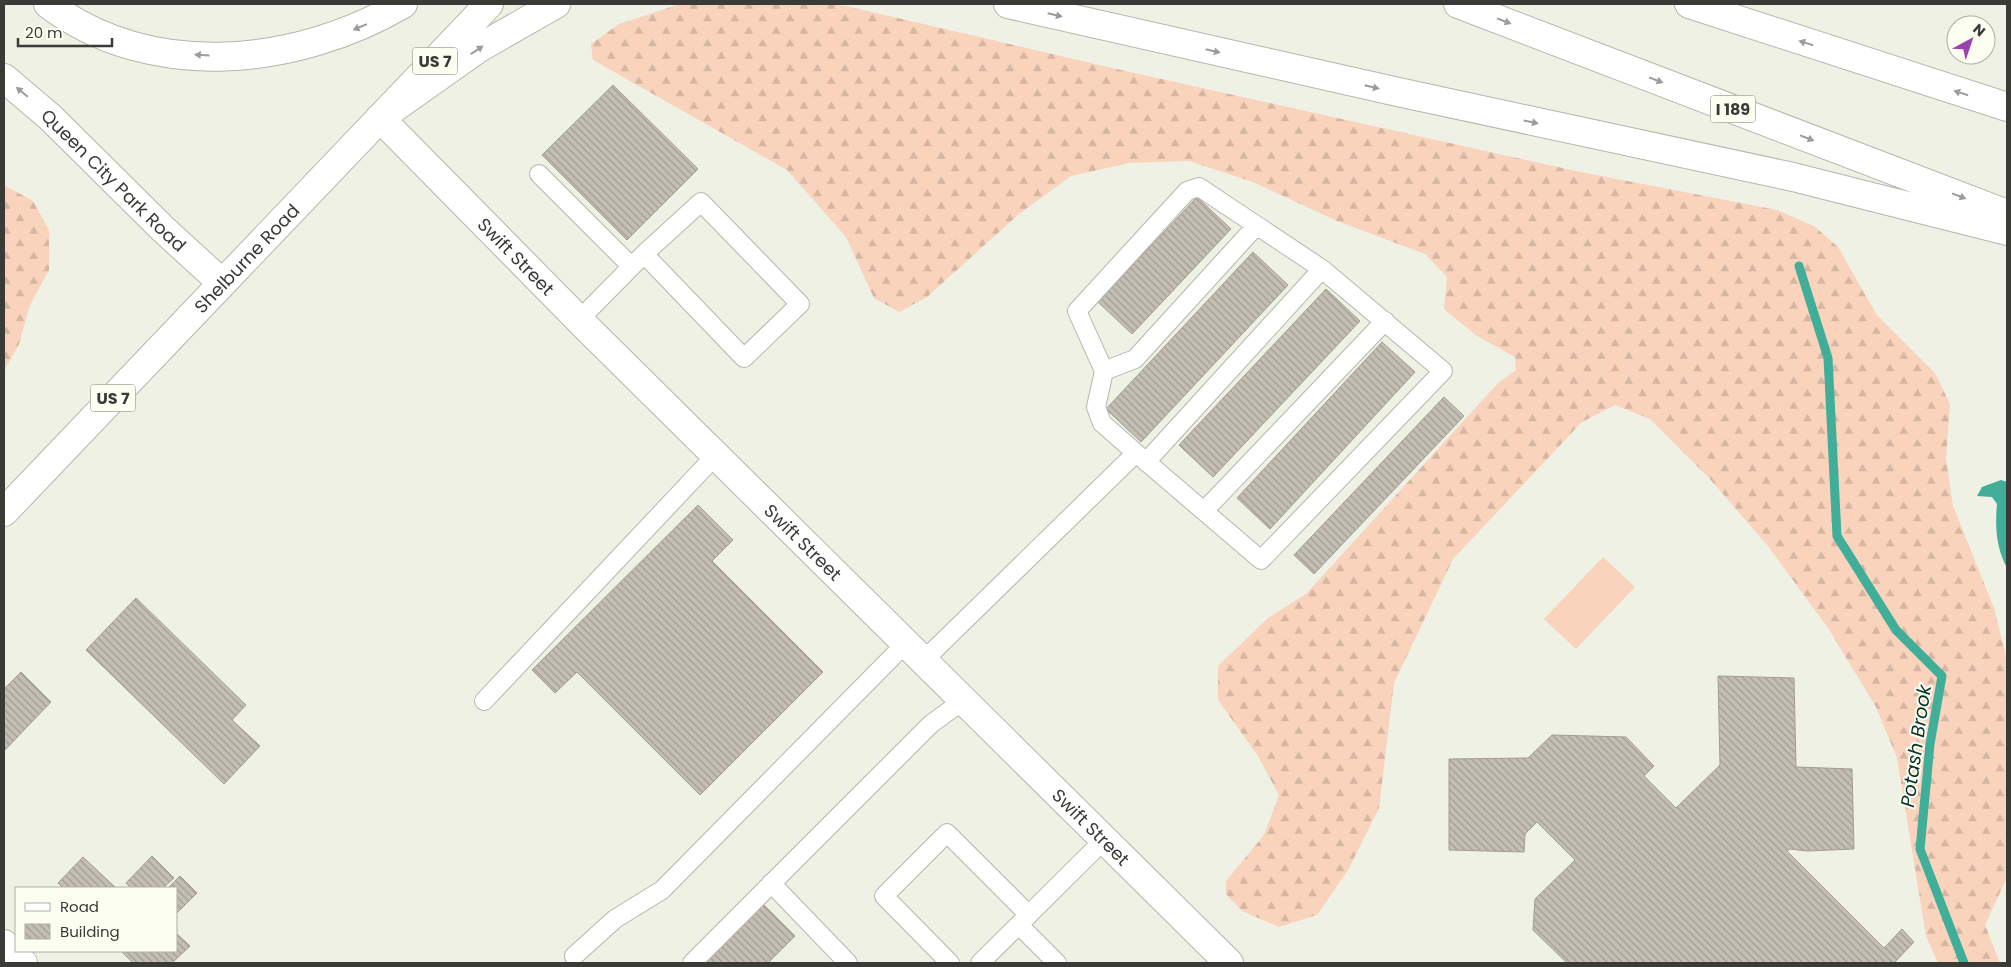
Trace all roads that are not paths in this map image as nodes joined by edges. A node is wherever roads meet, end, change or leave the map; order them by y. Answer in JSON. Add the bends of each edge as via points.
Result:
{"nodes":[{"id":1,"x":48,"y":4,"type":"edge"},
{"id":2,"x":403,"y":4,"type":"edge"},
{"id":3,"x":489,"y":4,"type":"edge"},
{"id":4,"x":556,"y":4,"type":"edge"},
{"id":5,"x":1008,"y":4,"type":"edge"},
{"id":6,"x":1458,"y":4,"type":"edge"},
{"id":7,"x":1689,"y":4,"type":"edge"},
{"id":8,"x":4,"y":78,"type":"edge"},
{"id":9,"x":2007,"y":107,"type":"edge"},
{"id":10,"x":380,"y":118,"type":"junction"},
{"id":11,"x":539,"y":174,"type":"dead end"},
{"id":12,"x":2007,"y":214,"type":"edge"},
{"id":13,"x":1256,"y":226,"type":"junction"},
{"id":14,"x":2007,"y":231,"type":"edge"},
{"id":15,"x":638,"y":260,"type":"junction"},
{"id":16,"x":1322,"y":269,"type":"junction"},
{"id":17,"x":222,"y":283,"type":"junction"},
{"id":18,"x":579,"y":320,"type":"junction"},
{"id":19,"x":1385,"y":321,"type":"junction"},
{"id":20,"x":1104,"y":372,"type":"junction"},
{"id":21,"x":716,"y":455,"type":"junction"},
{"id":22,"x":1141,"y":458,"type":"junction"},
{"id":23,"x":1204,"y":511,"type":"junction"},
{"id":24,"x":4,"y":512,"type":"edge"},
{"id":25,"x":915,"y":652,"type":"junction"},
{"id":26,"x":964,"y":700,"type":"junction"},
{"id":27,"x":484,"y":701,"type":"dead end"},
{"id":28,"x":1104,"y":840,"type":"junction"},
{"id":29,"x":771,"y":883,"type":"junction"},
{"id":30,"x":1024,"y":920,"type":"junction"},
{"id":31,"x":4,"y":944,"type":"edge"},
{"id":32,"x":574,"y":956,"type":"dead end"},
{"id":33,"x":23,"y":963,"type":"edge"},
{"id":34,"x":692,"y":963,"type":"edge"},
{"id":35,"x":848,"y":963,"type":"edge"},
{"id":36,"x":950,"y":963,"type":"edge"},
{"id":37,"x":980,"y":963,"type":"edge"},
{"id":38,"x":1057,"y":963,"type":"edge"},
{"id":39,"x":1229,"y":963,"type":"edge"}],
"edges":[{"from":2,"to":1,"type":"main road","one_way":true,"via":[[367,24],[314,43],[284,51],[231,56],[178,53],[124,44],[74,21]]},
{"from":3,"to":10,"type":"main road","name":"Shelburne Road","number":"US 7"},
{"from":10,"to":4,"type":"main road","one_way":true,"via":[[479,48]]},
{"from":5,"to":14,"type":"main road","one_way":true,"via":[[1793,177]]},
{"from":6,"to":12,"type":"main road","number":"I 189","one_way":true},
{"from":9,"to":7,"type":"main road","one_way":true},
{"from":17,"to":8,"type":"main road","name":"Queen City Park Road","one_way":true},
{"from":10,"to":17,"type":"main road","name":"Shelburne Road","number":"US 7"},
{"from":10,"to":18,"type":"main road","name":"Swift Street"},
{"from":11,"to":15,"type":"lane"},
{"from":13,"to":16,"type":"lane"},
{"from":13,"to":20,"type":"lane","via":[[1135,359]]},
{"from":13,"to":20,"type":"lane","via":[[1199,187],[1187,191],[1077,311]]},
{"from":15,"to":15,"type":"lane","via":[[701,202],[800,304],[744,358]]},
{"from":15,"to":18,"type":"lane"},
{"from":16,"to":19,"type":"lane"},
{"from":16,"to":22,"type":"lane"},
{"from":17,"to":24,"type":"main road","name":"Shelburne Road","number":"US 7"},
{"from":18,"to":21,"type":"main road","name":"Swift Street"},
{"from":19,"to":23,"type":"lane"},
{"from":19,"to":23,"type":"lane","via":[[1443,371],[1261,560]]},
{"from":20,"to":22,"type":"lane","via":[[1096,407],[1102,423]]},
{"from":21,"to":25,"type":"main road","name":"Swift Street"},
{"from":21,"to":27,"type":"lane"},
{"from":22,"to":23,"type":"lane"},
{"from":22,"to":25,"type":"lane"},
{"from":25,"to":26,"type":"main road","name":"Swift Street"},
{"from":25,"to":32,"type":"lane","via":[[662,890],[615,919]]},
{"from":26,"to":28,"type":"main road","name":"Swift Street"},
{"from":26,"to":29,"type":"lane","via":[[931,724]]},
{"from":28,"to":30,"type":"lane"},
{"from":28,"to":39,"type":"main road","name":"Swift Street"},
{"from":29,"to":34,"type":"lane"},
{"from":29,"to":35,"type":"lane"},
{"from":30,"to":36,"type":"lane","via":[[947,833],[884,896]]},
{"from":30,"to":37,"type":"lane"},
{"from":30,"to":38,"type":"lane"},
{"from":31,"to":33,"type":"main road"}]}
